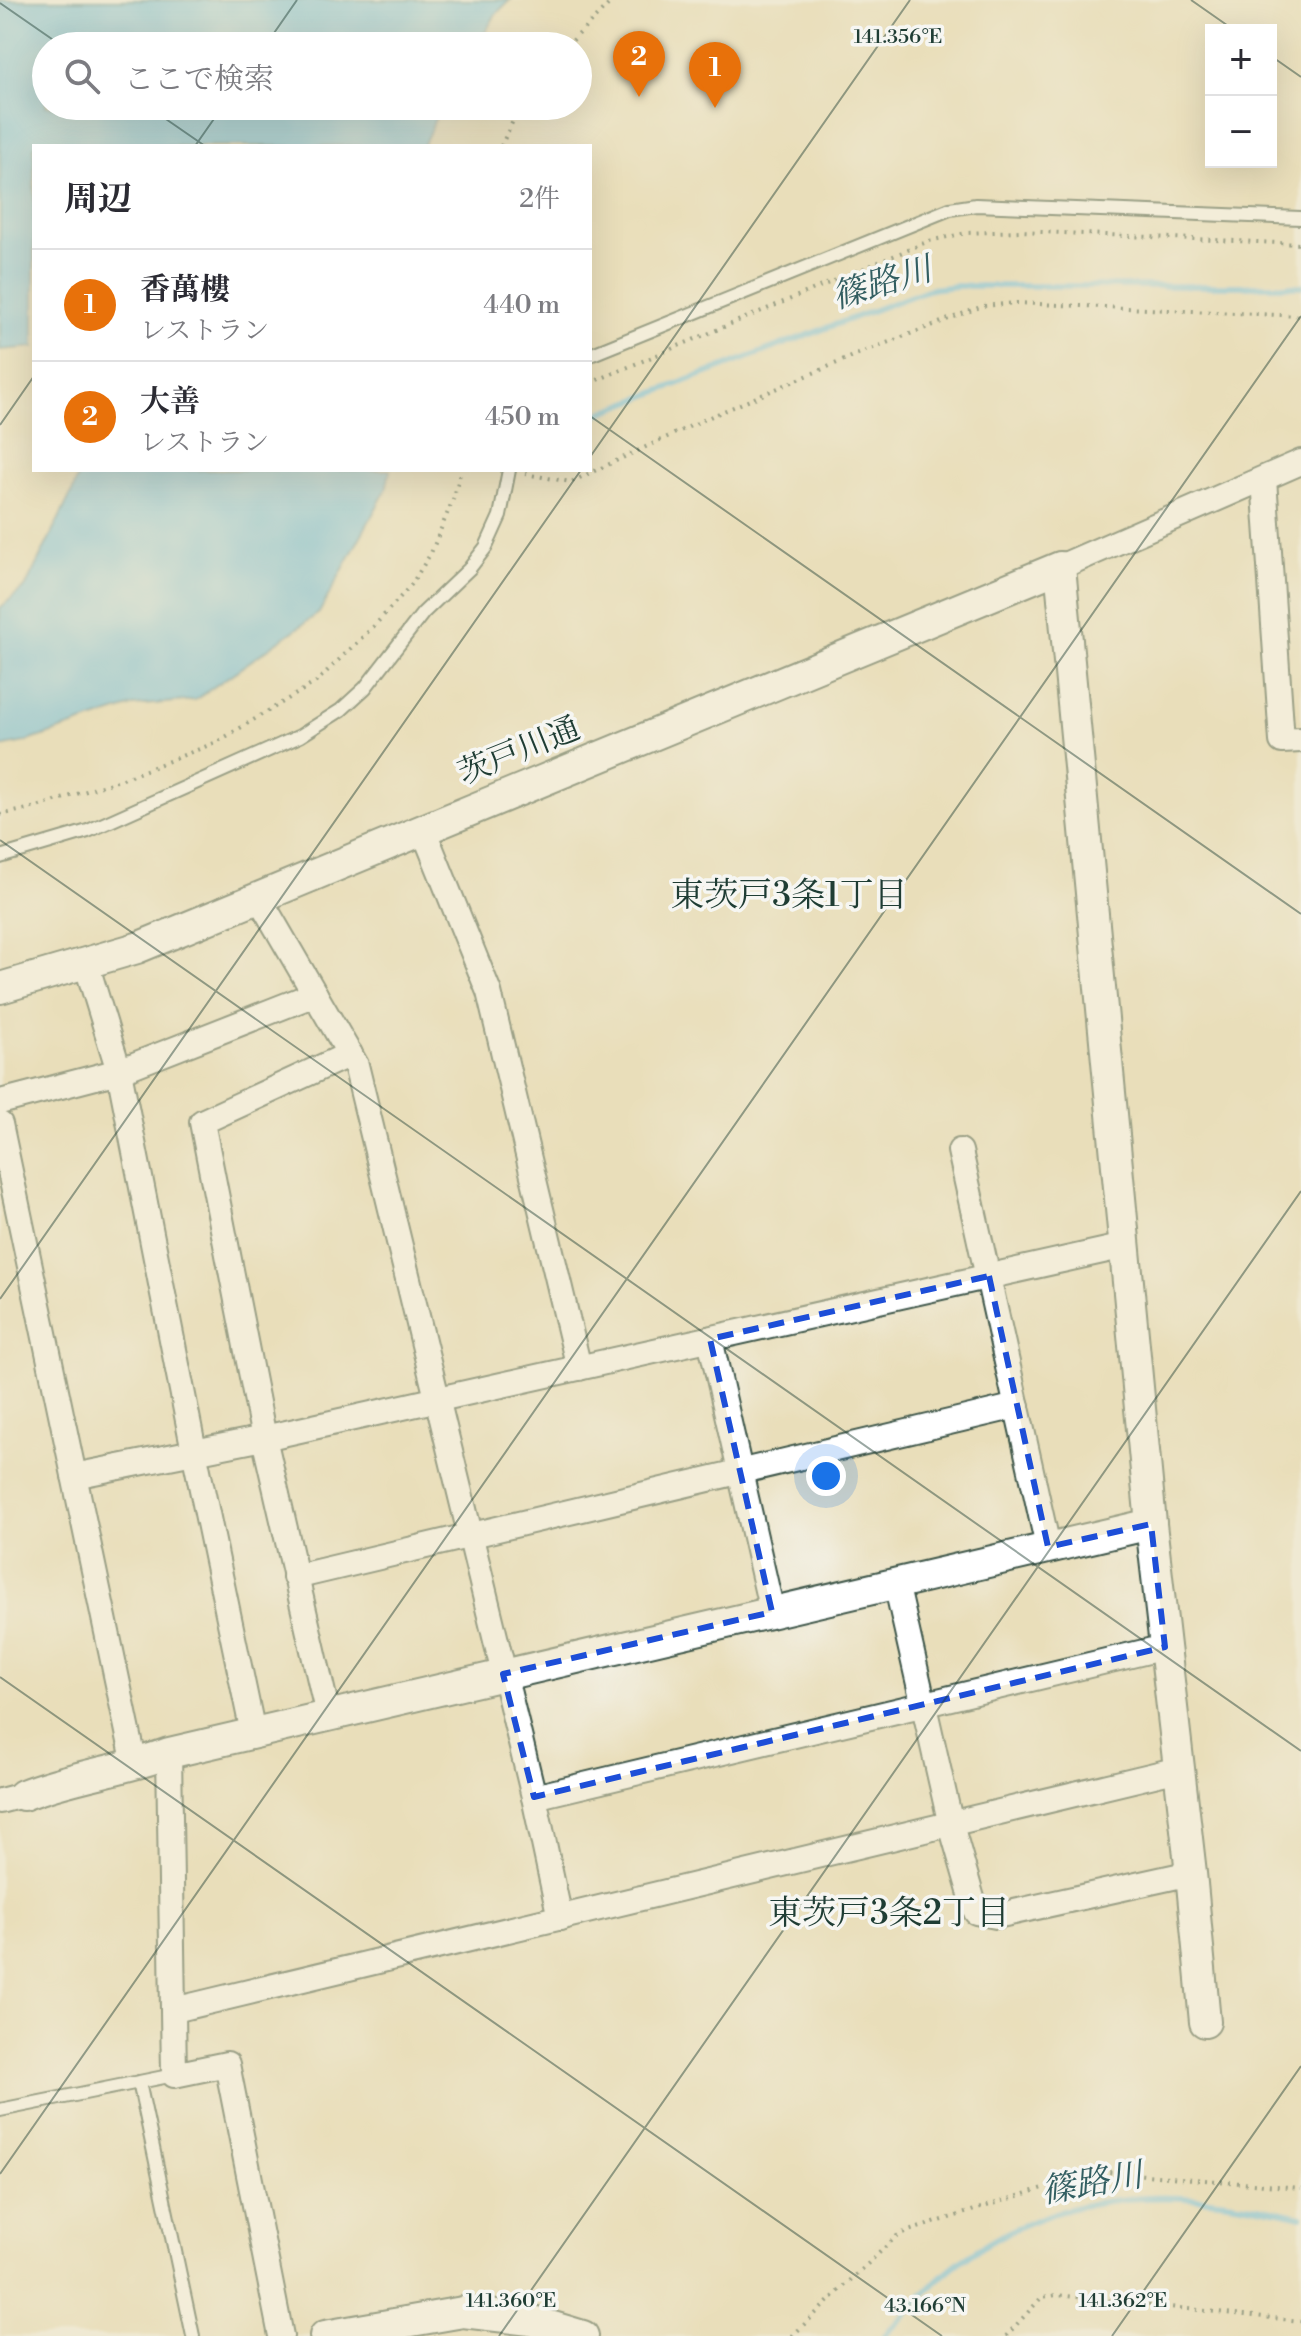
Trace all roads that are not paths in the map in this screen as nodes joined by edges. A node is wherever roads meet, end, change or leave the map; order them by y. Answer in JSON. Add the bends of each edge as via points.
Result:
{"nodes":[{"id":1,"x":1301,"y":218,"type":"edge"},
{"id":2,"x":592,"y":354,"type":"edge"},
{"id":3,"x":1301,"y":462,"type":"edge"},
{"id":4,"x":508,"y":472,"type":"edge"},
{"id":5,"x":1264,"y":479,"type":"junction"},
{"id":6,"x":1060,"y":567,"type":"junction"},
{"id":7,"x":1301,"y":740,"type":"edge"},
{"id":8,"x":423,"y":829,"type":"junction"},
{"id":9,"x":0,"y":857,"type":"edge"},
{"id":10,"x":258,"y":896,"type":"junction"},
{"id":11,"x":86,"y":963,"type":"junction"},
{"id":12,"x":0,"y":988,"type":"edge"},
{"id":13,"x":315,"y":994,"type":"junction"},
{"id":14,"x":350,"y":1054,"type":"junction"},
{"id":15,"x":119,"y":1071,"type":"junction"},
{"id":16,"x":0,"y":1102,"type":"edge"},
{"id":17,"x":0,"y":1124,"type":"edge"},
{"id":18,"x":960,"y":1151,"type":"dead end"},
{"id":19,"x":1125,"y":1246,"type":"junction"},
{"id":20,"x":989,"y":1276,"type":"junction"},
{"id":21,"x":710,"y":1339,"type":"junction"},
{"id":22,"x":579,"y":1368,"type":"junction"},
{"id":23,"x":437,"y":1400,"type":"junction"},
{"id":24,"x":1017,"y":1406,"type":"junction"},
{"id":25,"x":264,"y":1438,"type":"junction"},
{"id":26,"x":194,"y":1451,"type":"junction"},
{"id":27,"x":740,"y":1471,"type":"junction"},
{"id":28,"x":74,"y":1476,"type":"junction"},
{"id":29,"x":1151,"y":1524,"type":"junction"},
{"id":30,"x":469,"y":1535,"type":"junction"},
{"id":31,"x":1048,"y":1547,"type":"junction"},
{"id":32,"x":295,"y":1577,"type":"junction"},
{"id":33,"x":896,"y":1583,"type":"junction"},
{"id":34,"x":772,"y":1612,"type":"junction"},
{"id":35,"x":1165,"y":1647,"type":"junction"},
{"id":36,"x":503,"y":1674,"type":"junction"},
{"id":37,"x":924,"y":1704,"type":"junction"},
{"id":38,"x":328,"y":1715,"type":"junction"},
{"id":39,"x":253,"y":1733,"type":"junction"},
{"id":40,"x":169,"y":1753,"type":"junction"},
{"id":41,"x":135,"y":1765,"type":"junction"},
{"id":42,"x":1179,"y":1769,"type":"junction"},
{"id":43,"x":534,"y":1797,"type":"junction"},
{"id":44,"x":12,"y":1798,"type":"edge"},
{"id":45,"x":951,"y":1825,"type":"junction"},
{"id":46,"x":1191,"y":1873,"type":"junction"},
{"id":47,"x":560,"y":1918,"type":"junction"},
{"id":48,"x":174,"y":2010,"type":"junction"},
{"id":49,"x":1205,"y":2022,"type":"dead end"},
{"id":50,"x":174,"y":2075,"type":"junction"},
{"id":51,"x":139,"y":2082,"type":"junction"},
{"id":52,"x":0,"y":2110,"type":"edge"},
{"id":53,"x":193,"y":2336,"type":"edge"},
{"id":54,"x":281,"y":2336,"type":"edge"},
{"id":55,"x":325,"y":2336,"type":"edge"},
{"id":56,"x":583,"y":2336,"type":"edge"}],
"edges":[{"from":1,"to":2,"type":"lane","via":[[976,205],[950,209]]},
{"from":3,"to":5,"type":"street"},
{"from":4,"to":9,"type":"lane","via":[[500,516],[486,547],[341,710],[300,736],[88,831]]},
{"from":5,"to":6,"type":"street"},
{"from":5,"to":7,"type":"street","via":[[1282,741]]},
{"from":6,"to":8,"type":"street","name":"茨戸川通"},
{"from":6,"to":19,"type":"street"},
{"from":8,"to":10,"type":"street","name":"茨戸川通"},
{"from":8,"to":22,"type":"street","via":[[489,992]]},
{"from":10,"to":11,"type":"street","name":"茨戸川通","via":[[137,948]]},
{"from":10,"to":13,"type":"street"},
{"from":11,"to":12,"type":"street","name":"茨戸川通"},
{"from":11,"to":15,"type":"street"},
{"from":13,"to":14,"type":"street"},
{"from":13,"to":15,"type":"street"},
{"from":14,"to":23,"type":"street"},
{"from":14,"to":25,"type":"street","via":[[202,1122]]},
{"from":15,"to":16,"type":"street"},
{"from":15,"to":26,"type":"street"},
{"from":17,"to":28,"type":"street"},
{"from":18,"to":20,"type":"street"},
{"from":19,"to":20,"type":"street"},
{"from":19,"to":29,"type":"street"},
{"from":20,"to":21,"type":"street"},
{"from":20,"to":24,"type":"street"},
{"from":21,"to":22,"type":"street"},
{"from":21,"to":27,"type":"street"},
{"from":22,"to":23,"type":"street"},
{"from":23,"to":25,"type":"street"},
{"from":23,"to":30,"type":"street"},
{"from":24,"to":27,"type":"street"},
{"from":24,"to":31,"type":"street"},
{"from":25,"to":26,"type":"street"},
{"from":25,"to":32,"type":"street"},
{"from":26,"to":28,"type":"street"},
{"from":26,"to":39,"type":"street"},
{"from":27,"to":30,"type":"street"},
{"from":27,"to":34,"type":"street"},
{"from":28,"to":41,"type":"street"},
{"from":29,"to":31,"type":"street"},
{"from":29,"to":35,"type":"street"},
{"from":30,"to":32,"type":"street"},
{"from":30,"to":36,"type":"street"},
{"from":31,"to":33,"type":"street"},
{"from":32,"to":38,"type":"street"},
{"from":33,"to":34,"type":"street"},
{"from":33,"to":37,"type":"street"},
{"from":34,"to":36,"type":"street"},
{"from":35,"to":37,"type":"street"},
{"from":35,"to":42,"type":"street"},
{"from":36,"to":38,"type":"street"},
{"from":36,"to":43,"type":"street"},
{"from":37,"to":43,"type":"street"},
{"from":37,"to":45,"type":"street"},
{"from":38,"to":39,"type":"street"},
{"from":39,"to":40,"type":"street"},
{"from":40,"to":41,"type":"street"},
{"from":40,"to":48,"type":"street"},
{"from":41,"to":44,"type":"street"},
{"from":42,"to":45,"type":"street"},
{"from":42,"to":46,"type":"street"},
{"from":43,"to":47,"type":"street"},
{"from":45,"to":46,"type":"street","via":[[976,1912],[996,1916]]},
{"from":45,"to":47,"type":"street"},
{"from":46,"to":49,"type":"street"},
{"from":47,"to":48,"type":"street"},
{"from":48,"to":50,"type":"street"},
{"from":50,"to":51,"type":"lane"},
{"from":50,"to":54,"type":"street","via":[[227,2064]]},
{"from":51,"to":52,"type":"lane"},
{"from":51,"to":53,"type":"lane"},
{"from":55,"to":56,"type":"street","via":[[463,2312],[530,2320]]}]}
